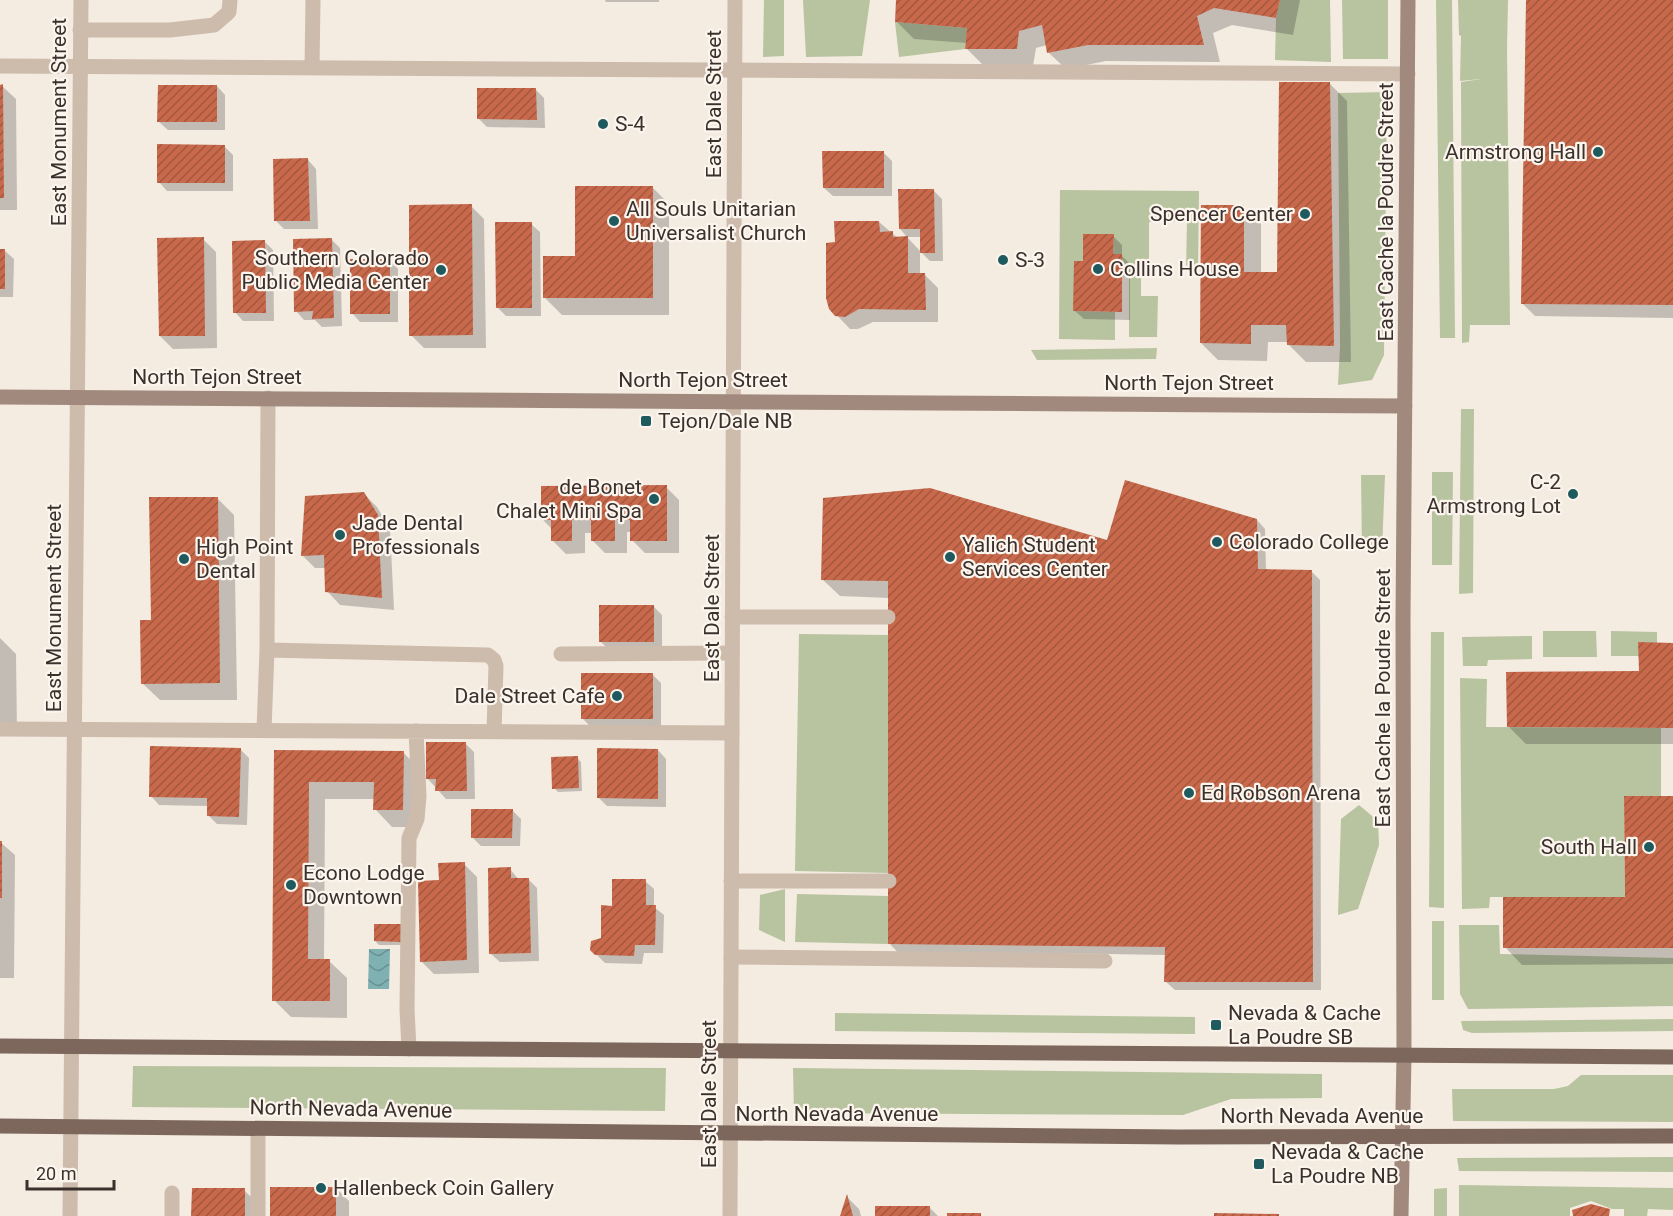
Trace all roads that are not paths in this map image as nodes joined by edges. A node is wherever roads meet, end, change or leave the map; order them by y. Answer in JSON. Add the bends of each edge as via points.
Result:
{"nodes":[{"id":1,"x":81,"y":0,"type":"edge"},
{"id":2,"x":230,"y":0,"type":"edge"},
{"id":3,"x":313,"y":0,"type":"edge"},
{"id":4,"x":735,"y":0,"type":"edge"},
{"id":5,"x":1408,"y":0,"type":"edge"},
{"id":6,"x":80,"y":30,"type":"junction"},
{"id":7,"x":0,"y":66,"type":"edge"},
{"id":8,"x":80,"y":66,"type":"junction"},
{"id":9,"x":312,"y":68,"type":"junction"},
{"id":10,"x":735,"y":70,"type":"junction"},
{"id":11,"x":1408,"y":74,"type":"junction"},
{"id":12,"x":0,"y":397,"type":"edge"},
{"id":13,"x":77,"y":397,"type":"junction"},
{"id":14,"x":268,"y":398,"type":"junction"},
{"id":15,"x":734,"y":401,"type":"junction"},
{"id":16,"x":1405,"y":406,"type":"junction"},
{"id":17,"x":732,"y":617,"type":"junction"},
{"id":18,"x":888,"y":617,"type":"dead end"},
{"id":19,"x":267,"y":650,"type":"junction"},
{"id":20,"x":732,"y":653,"type":"junction"},
{"id":21,"x":561,"y":654,"type":"dead end"},
{"id":22,"x":0,"y":729,"type":"edge"},
{"id":23,"x":74,"y":729,"type":"junction"},
{"id":24,"x":264,"y":730,"type":"junction"},
{"id":25,"x":416,"y":731,"type":"junction"},
{"id":26,"x":494,"y":731,"type":"junction"},
{"id":27,"x":732,"y":733,"type":"junction"},
{"id":28,"x":731,"y":881,"type":"junction"},
{"id":29,"x":889,"y":881,"type":"dead end"},
{"id":30,"x":731,"y":957,"type":"junction"},
{"id":31,"x":1105,"y":961,"type":"dead end"},
{"id":32,"x":0,"y":1046,"type":"edge"},
{"id":33,"x":72,"y":1047,"type":"junction"},
{"id":34,"x":409,"y":1049,"type":"junction"},
{"id":35,"x":731,"y":1051,"type":"junction"},
{"id":36,"x":1404,"y":1056,"type":"junction"},
{"id":37,"x":1673,"y":1057,"type":"edge"},
{"id":38,"x":0,"y":1126,"type":"edge"},
{"id":39,"x":71,"y":1127,"type":"junction"},
{"id":40,"x":258,"y":1129,"type":"junction"},
{"id":41,"x":730,"y":1134,"type":"junction"},
{"id":42,"x":1673,"y":1136,"type":"edge"},
{"id":43,"x":1403,"y":1138,"type":"junction"},
{"id":44,"x":172,"y":1193,"type":"dead end"},
{"id":45,"x":70,"y":1216,"type":"edge"},
{"id":46,"x":172,"y":1216,"type":"edge"},
{"id":47,"x":258,"y":1216,"type":"edge"},
{"id":48,"x":730,"y":1216,"type":"edge"},
{"id":49,"x":1401,"y":1216,"type":"edge"}],
"edges":[{"from":1,"to":6,"type":"street","name":"East Monument Street"},
{"from":2,"to":6,"type":"street","via":[[229,12],[214,25],[170,30]]},
{"from":3,"to":9,"type":"street"},
{"from":4,"to":10,"type":"street","name":"East Dale Street"},
{"from":5,"to":11,"type":"street","name":"East Cache la Poudre Street"},
{"from":6,"to":8,"type":"street","name":"East Monument Street"},
{"from":7,"to":8,"type":"street"},
{"from":8,"to":9,"type":"street"},
{"from":8,"to":13,"type":"street","name":"East Monument Street"},
{"from":9,"to":10,"type":"street"},
{"from":10,"to":11,"type":"street"},
{"from":10,"to":15,"type":"street","name":"East Dale Street"},
{"from":11,"to":16,"type":"street","name":"East Cache la Poudre Street"},
{"from":12,"to":13,"type":"street","name":"North Tejon Street"},
{"from":13,"to":14,"type":"street","name":"North Tejon Street"},
{"from":13,"to":23,"type":"street","name":"East Monument Street"},
{"from":14,"to":15,"type":"street","name":"North Tejon Street"},
{"from":14,"to":19,"type":"street"},
{"from":15,"to":16,"type":"street","name":"North Tejon Street"},
{"from":15,"to":17,"type":"street","name":"East Dale Street"},
{"from":16,"to":36,"type":"street","name":"East Cache la Poudre Street"},
{"from":17,"to":18,"type":"street"},
{"from":17,"to":20,"type":"street","name":"East Dale Street"},
{"from":19,"to":24,"type":"street"},
{"from":19,"to":26,"type":"street","via":[[488,655],[496,666]]},
{"from":20,"to":21,"type":"street"},
{"from":20,"to":27,"type":"street","name":"East Dale Street"},
{"from":22,"to":23,"type":"street"},
{"from":23,"to":24,"type":"street"},
{"from":23,"to":33,"type":"street","name":"East Monument Street"},
{"from":24,"to":25,"type":"street"},
{"from":25,"to":26,"type":"street"},
{"from":25,"to":34,"type":"street","via":[[419,796],[417,819],[409,838]]},
{"from":26,"to":27,"type":"street"},
{"from":27,"to":28,"type":"street","name":"East Dale Street"},
{"from":28,"to":29,"type":"street"},
{"from":28,"to":30,"type":"street","name":"East Dale Street"},
{"from":30,"to":31,"type":"street"},
{"from":30,"to":35,"type":"street","name":"East Dale Street"},
{"from":32,"to":33,"type":"main road"},
{"from":33,"to":34,"type":"main road"},
{"from":33,"to":39,"type":"street","name":"East Monument Street"},
{"from":34,"to":35,"type":"main road"},
{"from":35,"to":36,"type":"main road"},
{"from":35,"to":41,"type":"street","name":"East Dale Street"},
{"from":36,"to":37,"type":"main road"},
{"from":36,"to":43,"type":"street","name":"East Cache la Poudre Street"},
{"from":38,"to":39,"type":"main road","name":"North Nevada Avenue"},
{"from":39,"to":40,"type":"main road","name":"North Nevada Avenue"},
{"from":39,"to":45,"type":"street","name":"East Monument Street"},
{"from":40,"to":41,"type":"main road","name":"North Nevada Avenue"},
{"from":40,"to":47,"type":"street"},
{"from":41,"to":43,"type":"main road","name":"North Nevada Avenue"},
{"from":41,"to":48,"type":"street","name":"East Dale Street"},
{"from":42,"to":43,"type":"main road","name":"North Nevada Avenue"},
{"from":43,"to":49,"type":"street","name":"East Cache la Poudre Street"},
{"from":44,"to":46,"type":"street"}]}
